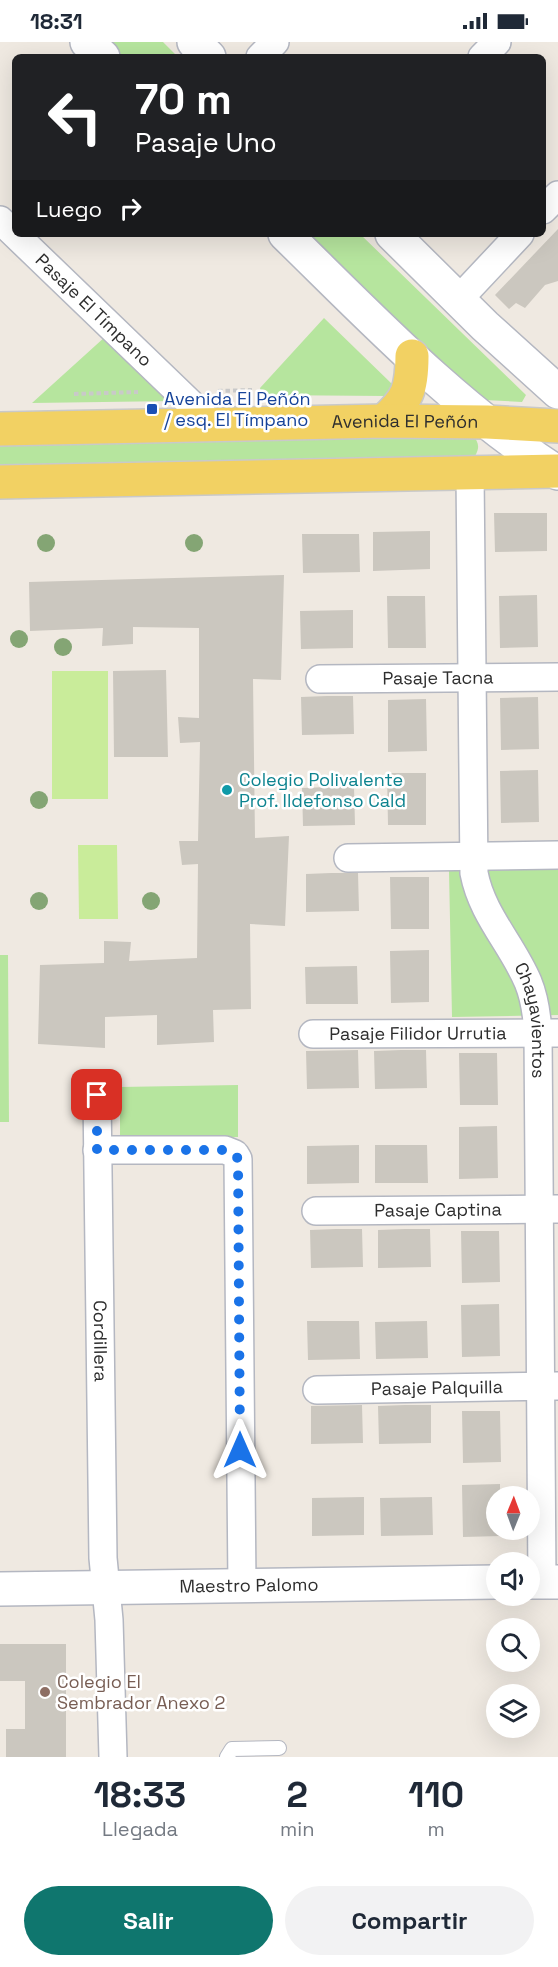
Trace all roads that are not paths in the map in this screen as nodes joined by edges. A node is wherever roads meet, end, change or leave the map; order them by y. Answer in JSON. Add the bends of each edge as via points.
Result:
{"nodes":[{"id":1,"x":87,"y":42,"type":"edge"},
{"id":2,"x":194,"y":42,"type":"edge"},
{"id":3,"x":275,"y":42,"type":"edge"},
{"id":4,"x":497,"y":42,"type":"edge"},
{"id":5,"x":100,"y":54,"type":"edge"},
{"id":6,"x":206,"y":54,"type":"edge"},
{"id":7,"x":263,"y":54,"type":"edge"},
{"id":8,"x":485,"y":54,"type":"edge"},
{"id":9,"x":558,"y":195,"type":"edge"},
{"id":10,"x":546,"y":207,"type":"edge"},
{"id":11,"x":15,"y":237,"type":"edge"},
{"id":12,"x":288,"y":237,"type":"edge"},
{"id":13,"x":395,"y":237,"type":"edge"},
{"id":14,"x":517,"y":237,"type":"edge"},
{"id":15,"x":459,"y":299,"type":"junction"},
{"id":16,"x":412,"y":356,"type":"junction"},
{"id":17,"x":558,"y":392,"type":"edge"},
{"id":18,"x":384,"y":421,"type":"junction"},
{"id":19,"x":487,"y":422,"type":"junction"},
{"id":20,"x":214,"y":426,"type":"junction"},
{"id":21,"x":558,"y":426,"type":"edge"},
{"id":22,"x":0,"y":429,"type":"edge"},
{"id":23,"x":557,"y":472,"type":"edge"},
{"id":24,"x":470,"y":473,"type":"junction"},
{"id":25,"x":0,"y":482,"type":"edge"},
{"id":26,"x":558,"y":677,"type":"edge"},
{"id":27,"x":472,"y":678,"type":"junction"},
{"id":28,"x":320,"y":679,"type":"dead end"},
{"id":29,"x":558,"y":855,"type":"edge"},
{"id":30,"x":474,"y":857,"type":"junction"},
{"id":31,"x":348,"y":858,"type":"dead end"},
{"id":32,"x":548,"y":1033,"type":"edge"},
{"id":33,"x":313,"y":1034,"type":"dead end"},
{"id":34,"x":97,"y":1095,"type":"dead end"},
{"id":35,"x":97,"y":1150,"type":"junction"},
{"id":36,"x":549,"y":1209,"type":"edge"},
{"id":37,"x":316,"y":1211,"type":"dead end"},
{"id":38,"x":550,"y":1386,"type":"edge"},
{"id":39,"x":317,"y":1390,"type":"dead end"},
{"id":40,"x":486,"y":1582,"type":"edge"},
{"id":41,"x":543,"y":1582,"type":"edge"},
{"id":42,"x":242,"y":1586,"type":"junction"},
{"id":43,"x":106,"y":1588,"type":"junction"},
{"id":44,"x":0,"y":1589,"type":"edge"},
{"id":45,"x":279,"y":1748,"type":"dead end"},
{"id":46,"x":113,"y":1757,"type":"edge"},
{"id":47,"x":227,"y":1757,"type":"edge"}],
"edges":[{"from":1,"to":5,"type":"street"},
{"from":2,"to":6,"type":"street"},
{"from":3,"to":7,"type":"street"},
{"from":4,"to":8,"type":"street"},
{"from":9,"to":10,"type":"street"},
{"from":11,"to":20,"type":"street","name":"Pasaje El Tímpano"},
{"from":12,"to":16,"type":"street"},
{"from":13,"to":15,"type":"street"},
{"from":14,"to":15,"type":"street"},
{"from":15,"to":17,"type":"street"},
{"from":16,"to":18,"type":"main road","via":[[408,394]]},
{"from":16,"to":19,"type":"street"},
{"from":18,"to":19,"type":"main road","name":"Avenida El Peñón"},
{"from":18,"to":20,"type":"main road","name":"Avenida El Peñón"},
{"from":19,"to":21,"type":"main road","name":"Avenida El Peñón"},
{"from":19,"to":23,"type":"street"},
{"from":20,"to":22,"type":"main road","name":"Avenida El Peñón"},
{"from":23,"to":24,"type":"main road"},
{"from":24,"to":25,"type":"main road"},
{"from":24,"to":27,"type":"street","name":"Chayavientos"},
{"from":26,"to":27,"type":"street","name":"Pasaje Tacna"},
{"from":27,"to":28,"type":"street","name":"Pasaje Tacna"},
{"from":27,"to":30,"type":"street","name":"Chayavientos"},
{"from":29,"to":30,"type":"street"},
{"from":30,"to":31,"type":"street"},
{"from":30,"to":32,"type":"street","name":"Chayavientos","via":[[481,900],[527,981]]},
{"from":32,"to":33,"type":"street","name":"Pasaje Filidor Urrutia"},
{"from":32,"to":36,"type":"street","name":"Chayavientos"},
{"from":34,"to":35,"type":"street","name":"Cordillera"},
{"from":35,"to":42,"type":"street","via":[[225,1150],[238,1159]]},
{"from":35,"to":43,"type":"street","name":"Cordillera"},
{"from":36,"to":37,"type":"street","name":"Pasaje Captina"},
{"from":36,"to":38,"type":"street","name":"Chayavientos"},
{"from":38,"to":39,"type":"street","name":"Pasaje Palquilla"},
{"from":38,"to":41,"type":"street","name":"Chayavientos"},
{"from":40,"to":42,"type":"street","name":"Maestro Palomo"},
{"from":42,"to":43,"type":"street","name":"Maestro Palomo"},
{"from":43,"to":44,"type":"street","name":"Maestro Palomo"},
{"from":43,"to":46,"type":"street","name":"Cordillera"},
{"from":45,"to":47,"type":"lane","via":[[232,1749]]}]}
